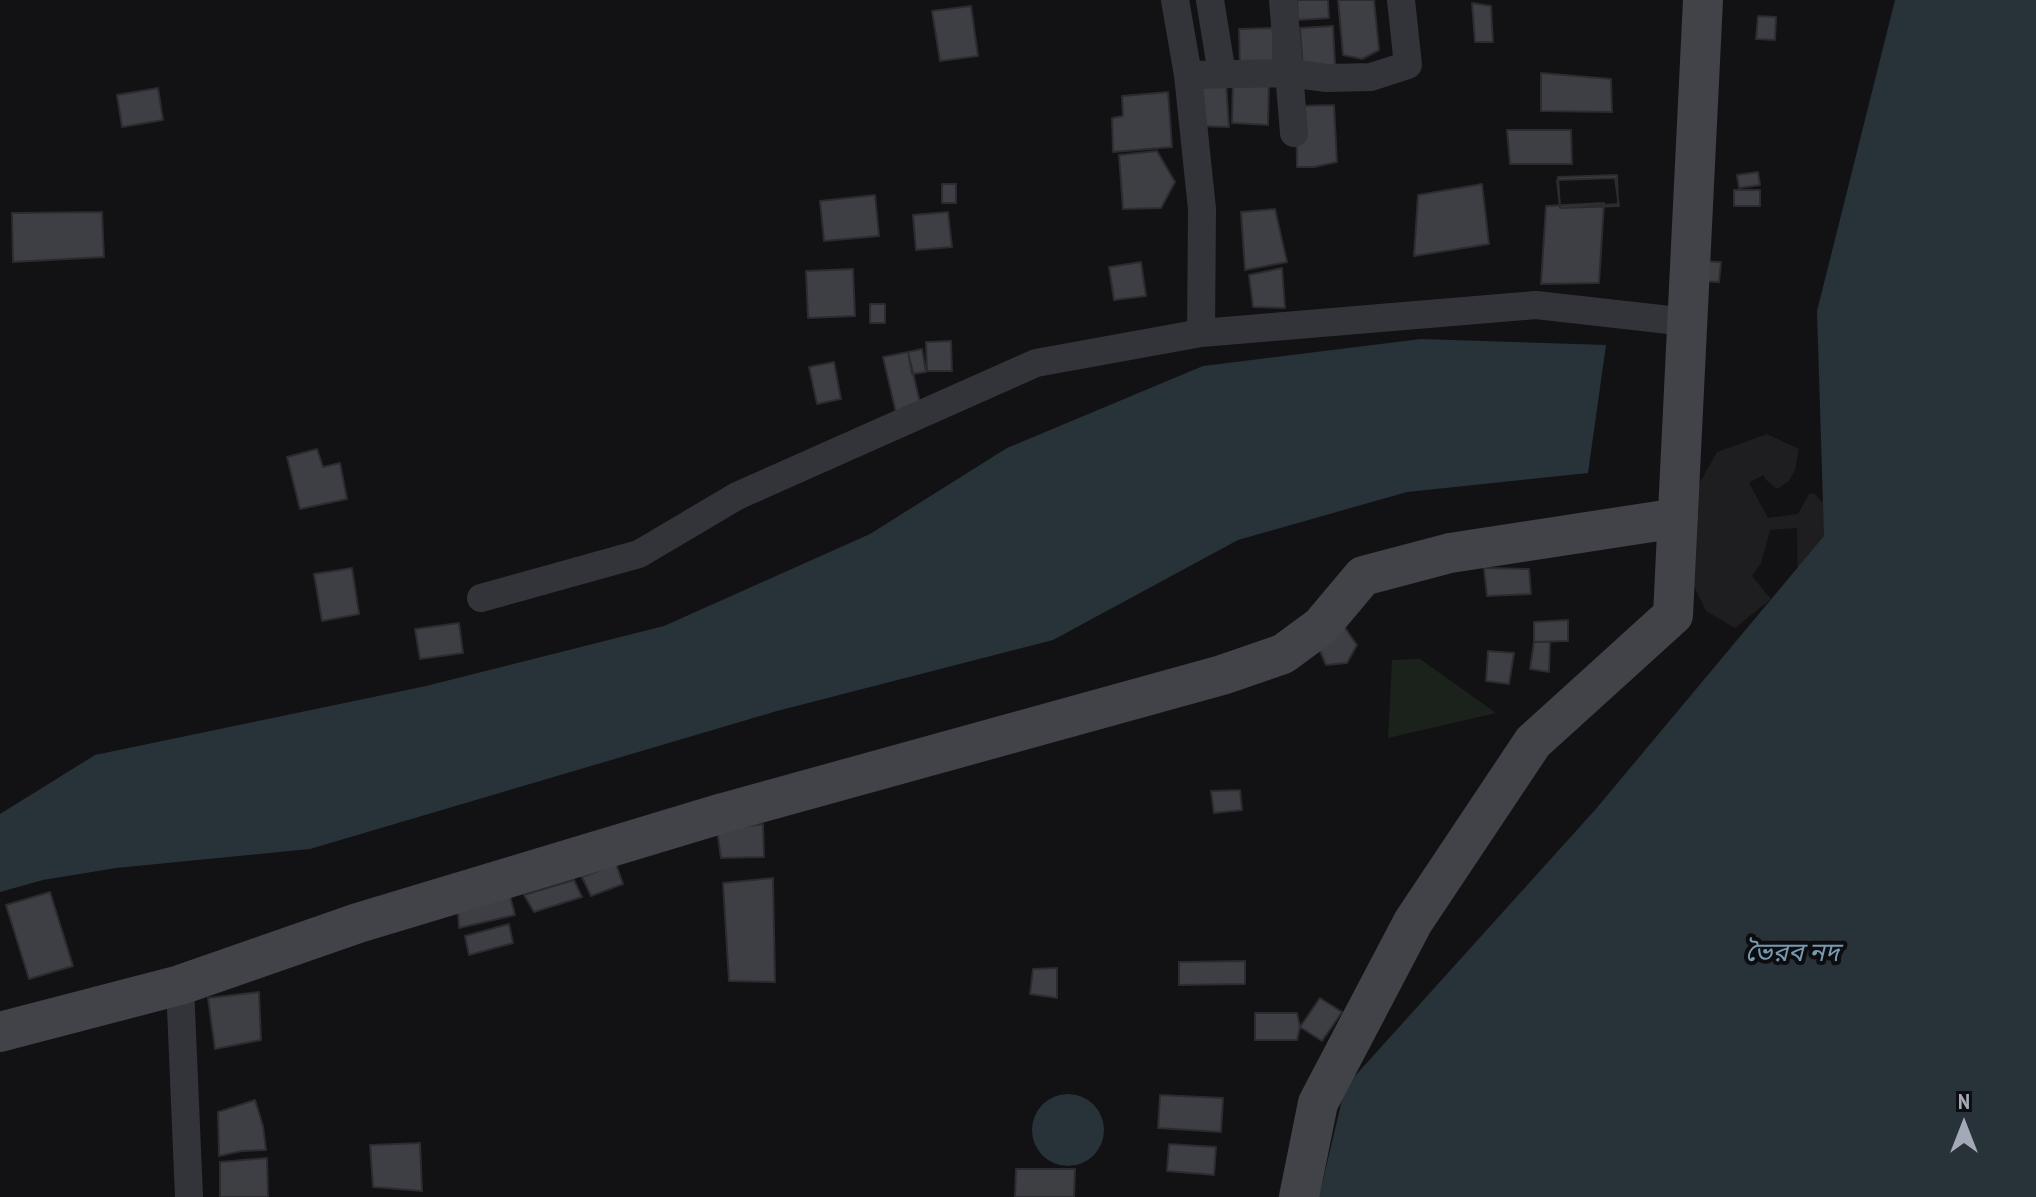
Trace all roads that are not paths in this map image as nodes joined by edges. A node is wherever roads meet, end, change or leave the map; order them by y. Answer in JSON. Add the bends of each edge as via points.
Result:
{"nodes":[{"id":1,"x":1175,"y":0,"type":"edge"},
{"id":2,"x":1210,"y":0,"type":"edge"},
{"id":3,"x":1283,"y":0,"type":"edge"},
{"id":4,"x":1401,"y":0,"type":"edge"},
{"id":5,"x":1703,"y":0,"type":"edge"},
{"id":6,"x":1289,"y":73,"type":"junction"},
{"id":7,"x":1222,"y":74,"type":"junction"},
{"id":8,"x":1188,"y":75,"type":"junction"},
{"id":9,"x":1294,"y":133,"type":"dead end"},
{"id":10,"x":1687,"y":322,"type":"junction"},
{"id":11,"x":1201,"y":333,"type":"junction"},
{"id":12,"x":1678,"y":518,"type":"junction"},
{"id":13,"x":481,"y":598,"type":"dead end"},
{"id":14,"x":180,"y":985,"type":"junction"},
{"id":15,"x":0,"y":1032,"type":"edge"},
{"id":16,"x":189,"y":1197,"type":"edge"},
{"id":17,"x":1299,"y":1197,"type":"edge"}],
"edges":[{"from":1,"to":8,"type":"street"},
{"from":2,"to":7,"type":"street"},
{"from":3,"to":6,"type":"street"},
{"from":4,"to":6,"type":"street","via":[[1408,65],[1371,77]]},
{"from":5,"to":10,"type":"street"},
{"from":6,"to":7,"type":"street"},
{"from":6,"to":9,"type":"street"},
{"from":7,"to":8,"type":"street"},
{"from":8,"to":11,"type":"street","via":[[1202,209]]},
{"from":10,"to":11,"type":"street","via":[[1536,305]]},
{"from":10,"to":12,"type":"street"},
{"from":11,"to":13,"type":"street","via":[[1036,363],[737,496],[639,554]]},
{"from":12,"to":14,"type":"street","via":[[1450,553],[1363,576],[1321,626],[1283,654],[723,813],[358,923]]},
{"from":12,"to":17,"type":"street","via":[[1673,615],[1533,742],[1413,922],[1318,1103]]},
{"from":14,"to":15,"type":"street"},
{"from":14,"to":16,"type":"street"}]}
